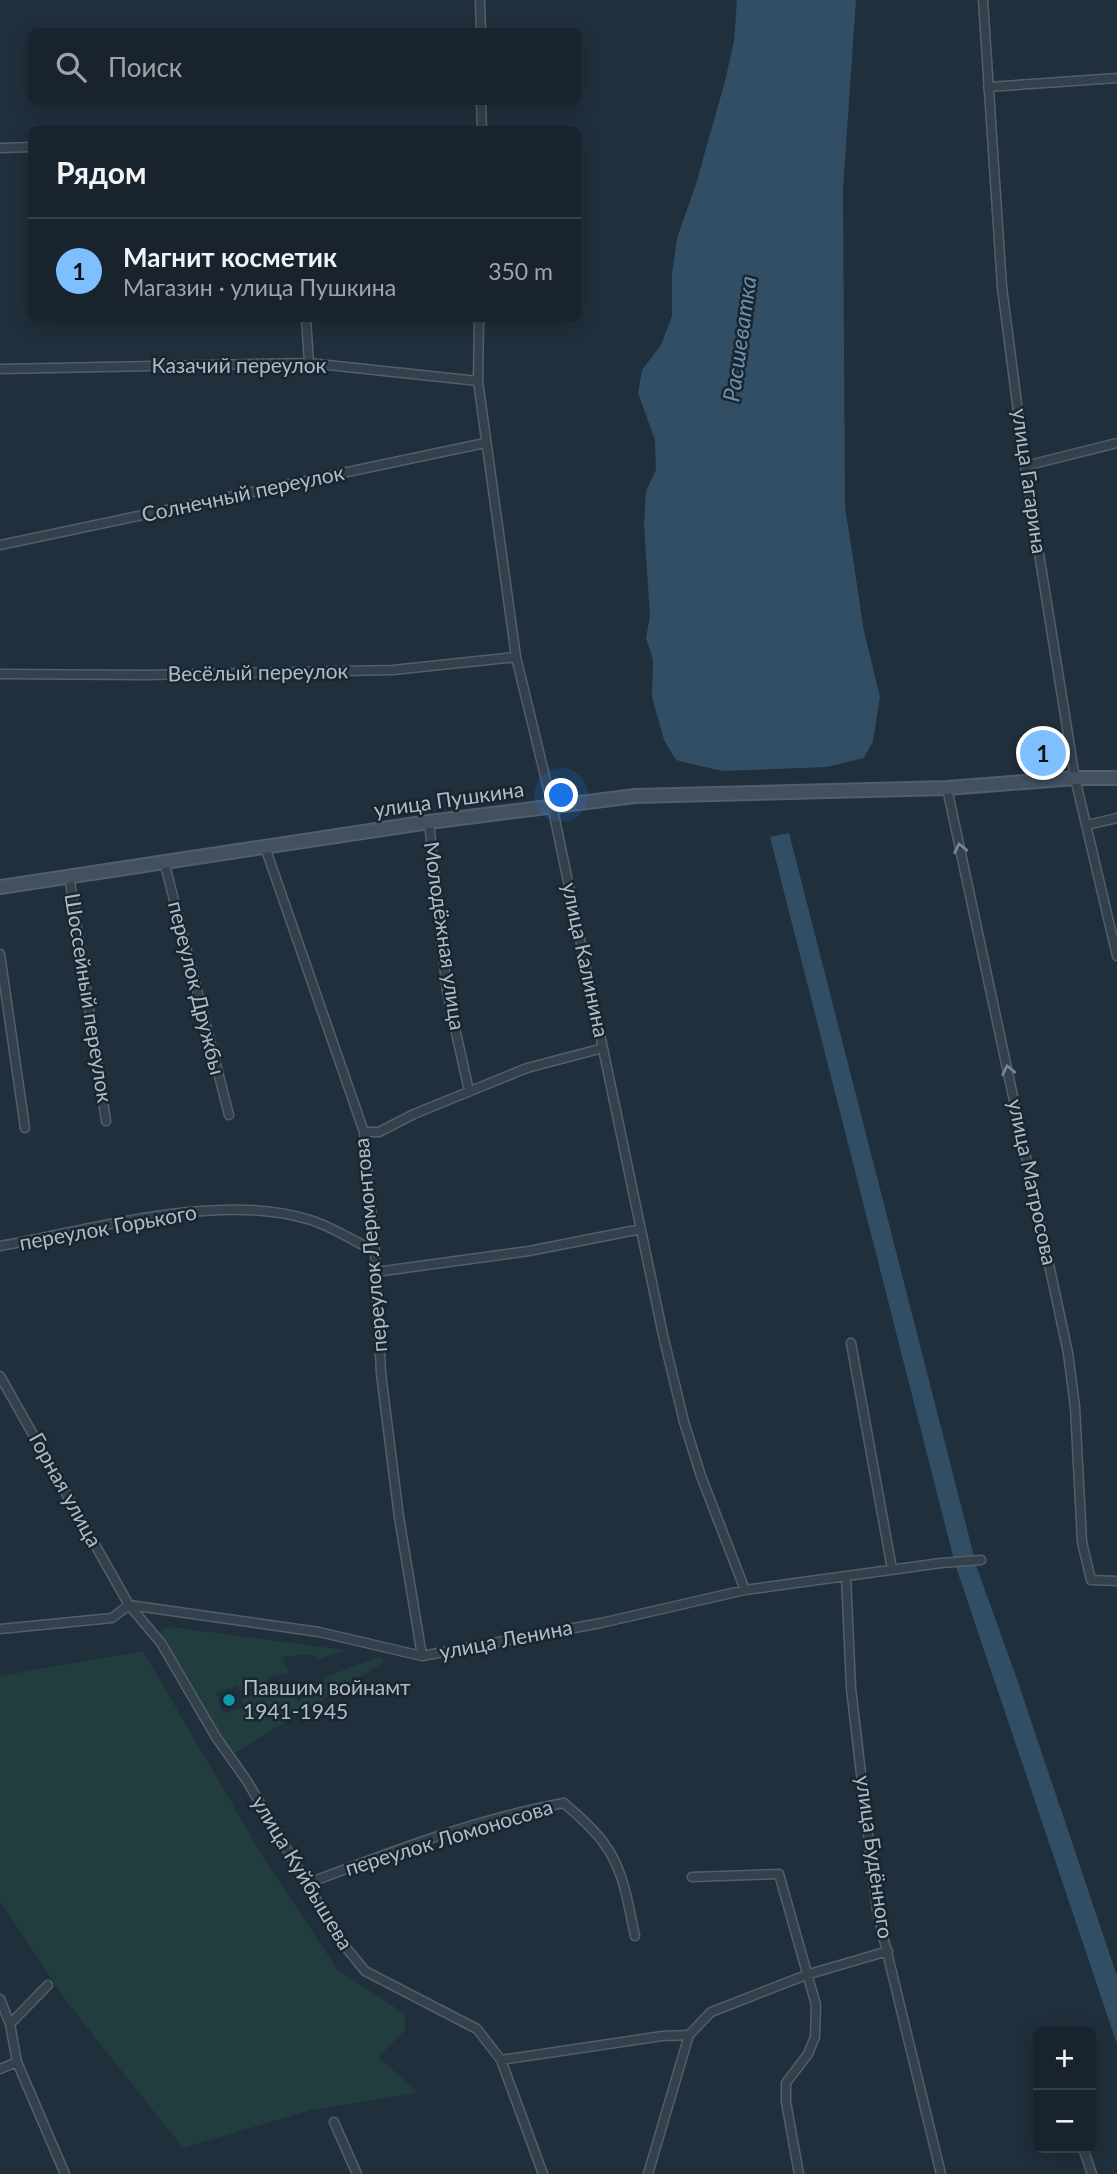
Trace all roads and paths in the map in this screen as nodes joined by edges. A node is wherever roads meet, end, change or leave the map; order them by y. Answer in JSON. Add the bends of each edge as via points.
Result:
{"nodes":[{"id":1,"x":481,"y":0,"type":"edge"},
{"id":2,"x":983,"y":0,"type":"edge"},
{"id":3,"x":481,"y":28,"type":"edge"},
{"id":4,"x":1117,"y":78,"type":"edge"},
{"id":5,"x":988,"y":87,"type":"junction"},
{"id":6,"x":481,"y":105,"type":"edge"},
{"id":7,"x":482,"y":126,"type":"edge"},
{"id":8,"x":28,"y":147,"type":"edge"},
{"id":9,"x":0,"y":148,"type":"edge"},
{"id":10,"x":306,"y":322,"type":"edge"},
{"id":11,"x":479,"y":322,"type":"edge"},
{"id":12,"x":309,"y":363,"type":"junction"},
{"id":13,"x":0,"y":369,"type":"edge"},
{"id":14,"x":478,"y":381,"type":"junction"},
{"id":15,"x":485,"y":443,"type":"junction"},
{"id":16,"x":1117,"y":443,"type":"edge"},
{"id":17,"x":1025,"y":466,"type":"junction"},
{"id":18,"x":0,"y":545,"type":"edge"},
{"id":19,"x":516,"y":657,"type":"junction"},
{"id":20,"x":0,"y":674,"type":"edge"},
{"id":21,"x":1075,"y":778,"type":"junction"},
{"id":22,"x":1117,"y":778,"type":"edge"},
{"id":23,"x":947,"y":788,"type":"junction"},
{"id":24,"x":552,"y":804,"type":"junction"},
{"id":25,"x":1117,"y":818,"type":"edge"},
{"id":26,"x":429,"y":822,"type":"junction"},
{"id":27,"x":1087,"y":825,"type":"junction"},
{"id":28,"x":265,"y":847,"type":"junction"},
{"id":29,"x":164,"y":861,"type":"junction"},
{"id":30,"x":69,"y":875,"type":"junction"},
{"id":31,"x":0,"y":887,"type":"edge"},
{"id":32,"x":0,"y":954,"type":"edge"},
{"id":33,"x":1117,"y":956,"type":"edge"},
{"id":34,"x":603,"y":1048,"type":"junction"},
{"id":35,"x":469,"y":1091,"type":"junction"},
{"id":36,"x":229,"y":1115,"type":"dead end"},
{"id":37,"x":106,"y":1121,"type":"dead end"},
{"id":38,"x":25,"y":1128,"type":"dead end"},
{"id":39,"x":363,"y":1132,"type":"junction"},
{"id":40,"x":641,"y":1229,"type":"junction"},
{"id":41,"x":0,"y":1246,"type":"edge"},
{"id":42,"x":375,"y":1251,"type":"junction"},
{"id":43,"x":376,"y":1272,"type":"junction"},
{"id":44,"x":851,"y":1343,"type":"dead end"},
{"id":45,"x":0,"y":1376,"type":"edge"},
{"id":46,"x":981,"y":1560,"type":"dead end"},
{"id":47,"x":891,"y":1569,"type":"junction"},
{"id":48,"x":846,"y":1576,"type":"junction"},
{"id":49,"x":1117,"y":1581,"type":"edge"},
{"id":50,"x":745,"y":1590,"type":"junction"},
{"id":51,"x":129,"y":1605,"type":"junction"},
{"id":52,"x":0,"y":1629,"type":"edge"},
{"id":53,"x":422,"y":1656,"type":"junction"},
{"id":54,"x":692,"y":1877,"type":"dead end"},
{"id":55,"x":306,"y":1884,"type":"junction"},
{"id":56,"x":635,"y":1936,"type":"dead end"},
{"id":57,"x":887,"y":1951,"type":"junction"},
{"id":58,"x":806,"y":1975,"type":"junction"},
{"id":59,"x":48,"y":1985,"type":"dead end"},
{"id":60,"x":0,"y":1999,"type":"edge"},
{"id":61,"x":10,"y":2024,"type":"junction"},
{"id":62,"x":689,"y":2035,"type":"junction"},
{"id":63,"x":501,"y":2060,"type":"junction"},
{"id":64,"x":17,"y":2062,"type":"junction"},
{"id":65,"x":0,"y":2068,"type":"edge"},
{"id":66,"x":334,"y":2122,"type":"dead end"},
{"id":67,"x":1085,"y":2153,"type":"edge"},
{"id":68,"x":65,"y":2174,"type":"edge"},
{"id":69,"x":357,"y":2174,"type":"edge"},
{"id":70,"x":543,"y":2174,"type":"edge"},
{"id":71,"x":648,"y":2174,"type":"edge"},
{"id":72,"x":799,"y":2174,"type":"edge"},
{"id":73,"x":941,"y":2174,"type":"edge"},
{"id":74,"x":1092,"y":2174,"type":"edge"}],
"edges":[{"from":1,"to":3,"type":"street"},
{"from":2,"to":5,"type":"street","name":"улица Гагарина"},
{"from":4,"to":5,"type":"street"},
{"from":5,"to":17,"type":"street","name":"улица Гагарина","via":[[1002,287]]},
{"from":6,"to":7,"type":"street"},
{"from":8,"to":9,"type":"street"},
{"from":10,"to":12,"type":"street"},
{"from":11,"to":14,"type":"street","name":"улица Калинина"},
{"from":12,"to":13,"type":"street","name":"Казачий переулок"},
{"from":12,"to":14,"type":"street","name":"Казачий переулок"},
{"from":14,"to":15,"type":"street","name":"улица Калинина"},
{"from":15,"to":18,"type":"street","name":"Солнечный переулок"},
{"from":15,"to":19,"type":"street","name":"улица Калинина"},
{"from":16,"to":17,"type":"street"},
{"from":17,"to":21,"type":"street","name":"улица Гагарина"},
{"from":19,"to":20,"type":"street","name":"Весёлый переулок","via":[[393,670]]},
{"from":19,"to":24,"type":"street","name":"улица Калинина"},
{"from":21,"to":22,"type":"main road","name":"улица Пушкина"},
{"from":21,"to":23,"type":"main road","name":"улица Пушкина"},
{"from":21,"to":27,"type":"street","name":"улица Гагарина"},
{"from":23,"to":24,"type":"main road","name":"улица Пушкина","via":[[635,796]]},
{"from":49,"to":23,"type":"street","name":"улица Матросова","one_way":true,"via":[[1091,1580],[1082,1542],[1076,1406],[1068,1353]]},
{"from":24,"to":26,"type":"main road","name":"улица Пушкина"},
{"from":24,"to":34,"type":"street","name":"улица Калинина"},
{"from":25,"to":27,"type":"street"},
{"from":26,"to":28,"type":"main road","name":"улица Пушкина"},
{"from":26,"to":35,"type":"street","name":"Молодёжная улица","via":[[447,992]]},
{"from":27,"to":33,"type":"street","name":"улица Гагарина"},
{"from":28,"to":29,"type":"main road","name":"улица Пушкина"},
{"from":28,"to":39,"type":"street","name":"переулок Лермонтова"},
{"from":29,"to":30,"type":"main road","name":"улица Пушкина"},
{"from":29,"to":36,"type":"street","name":"переулок Дружбы"},
{"from":30,"to":31,"type":"main road","name":"улица Пушкина"},
{"from":30,"to":37,"type":"street","name":"Шоссейный переулок"},
{"from":32,"to":38,"type":"street"},
{"from":34,"to":35,"type":"street"},
{"from":34,"to":40,"type":"street","name":"улица Калинина"},
{"from":35,"to":39,"type":"street","via":[[379,1132]]},
{"from":39,"to":42,"type":"street","name":"переулок Лермонтова"},
{"from":40,"to":43,"type":"street","via":[[529,1251]]},
{"from":40,"to":50,"type":"street","name":"улица Калинина","via":[[684,1422]]},
{"from":41,"to":42,"type":"street","name":"переулок Горького","via":[[156,1216],[248,1208],[308,1219]]},
{"from":42,"to":43,"type":"street","name":"переулок Лермонтова"},
{"from":43,"to":53,"type":"street","name":"переулок Лермонтова","via":[[381,1373]]},
{"from":44,"to":47,"type":"street"},
{"from":45,"to":51,"type":"street","name":"Горная улица"},
{"from":46,"to":47,"type":"street","name":"улица Ленина"},
{"from":47,"to":48,"type":"street","name":"улица Ленина"},
{"from":48,"to":50,"type":"street","name":"улица Ленина"},
{"from":48,"to":57,"type":"street","name":"улица Будённого","via":[[851,1688],[877,1911]]},
{"from":50,"to":53,"type":"street","name":"улица Ленина","via":[[601,1623]]},
{"from":51,"to":52,"type":"street","via":[[112,1618]]},
{"from":51,"to":53,"type":"street","name":"улица Ленина","via":[[319,1632]]},
{"from":51,"to":55,"type":"street","name":"улица Куйбышева","via":[[161,1643]]},
{"from":54,"to":58,"type":"street","via":[[779,1874]]},
{"from":55,"to":56,"type":"street","name":"переулок Ломоносова","via":[[403,1848],[564,1803],[613,1857]]},
{"from":55,"to":63,"type":"street","name":"улица Куйбышева","via":[[365,1971],[477,2029]]},
{"from":57,"to":58,"type":"street"},
{"from":57,"to":73,"type":"street","name":"улица Будённого"},
{"from":58,"to":62,"type":"street","via":[[711,2012]]},
{"from":58,"to":72,"type":"street","via":[[816,2006],[815,2036],[786,2083]]},
{"from":59,"to":61,"type":"street"},
{"from":60,"to":61,"type":"street"},
{"from":61,"to":64,"type":"street"},
{"from":62,"to":63,"type":"street"},
{"from":62,"to":71,"type":"street"},
{"from":63,"to":70,"type":"street","name":"улица Куйбышева"},
{"from":64,"to":65,"type":"street"},
{"from":64,"to":68,"type":"street"},
{"from":66,"to":69,"type":"street"},
{"from":67,"to":74,"type":"street"}]}
